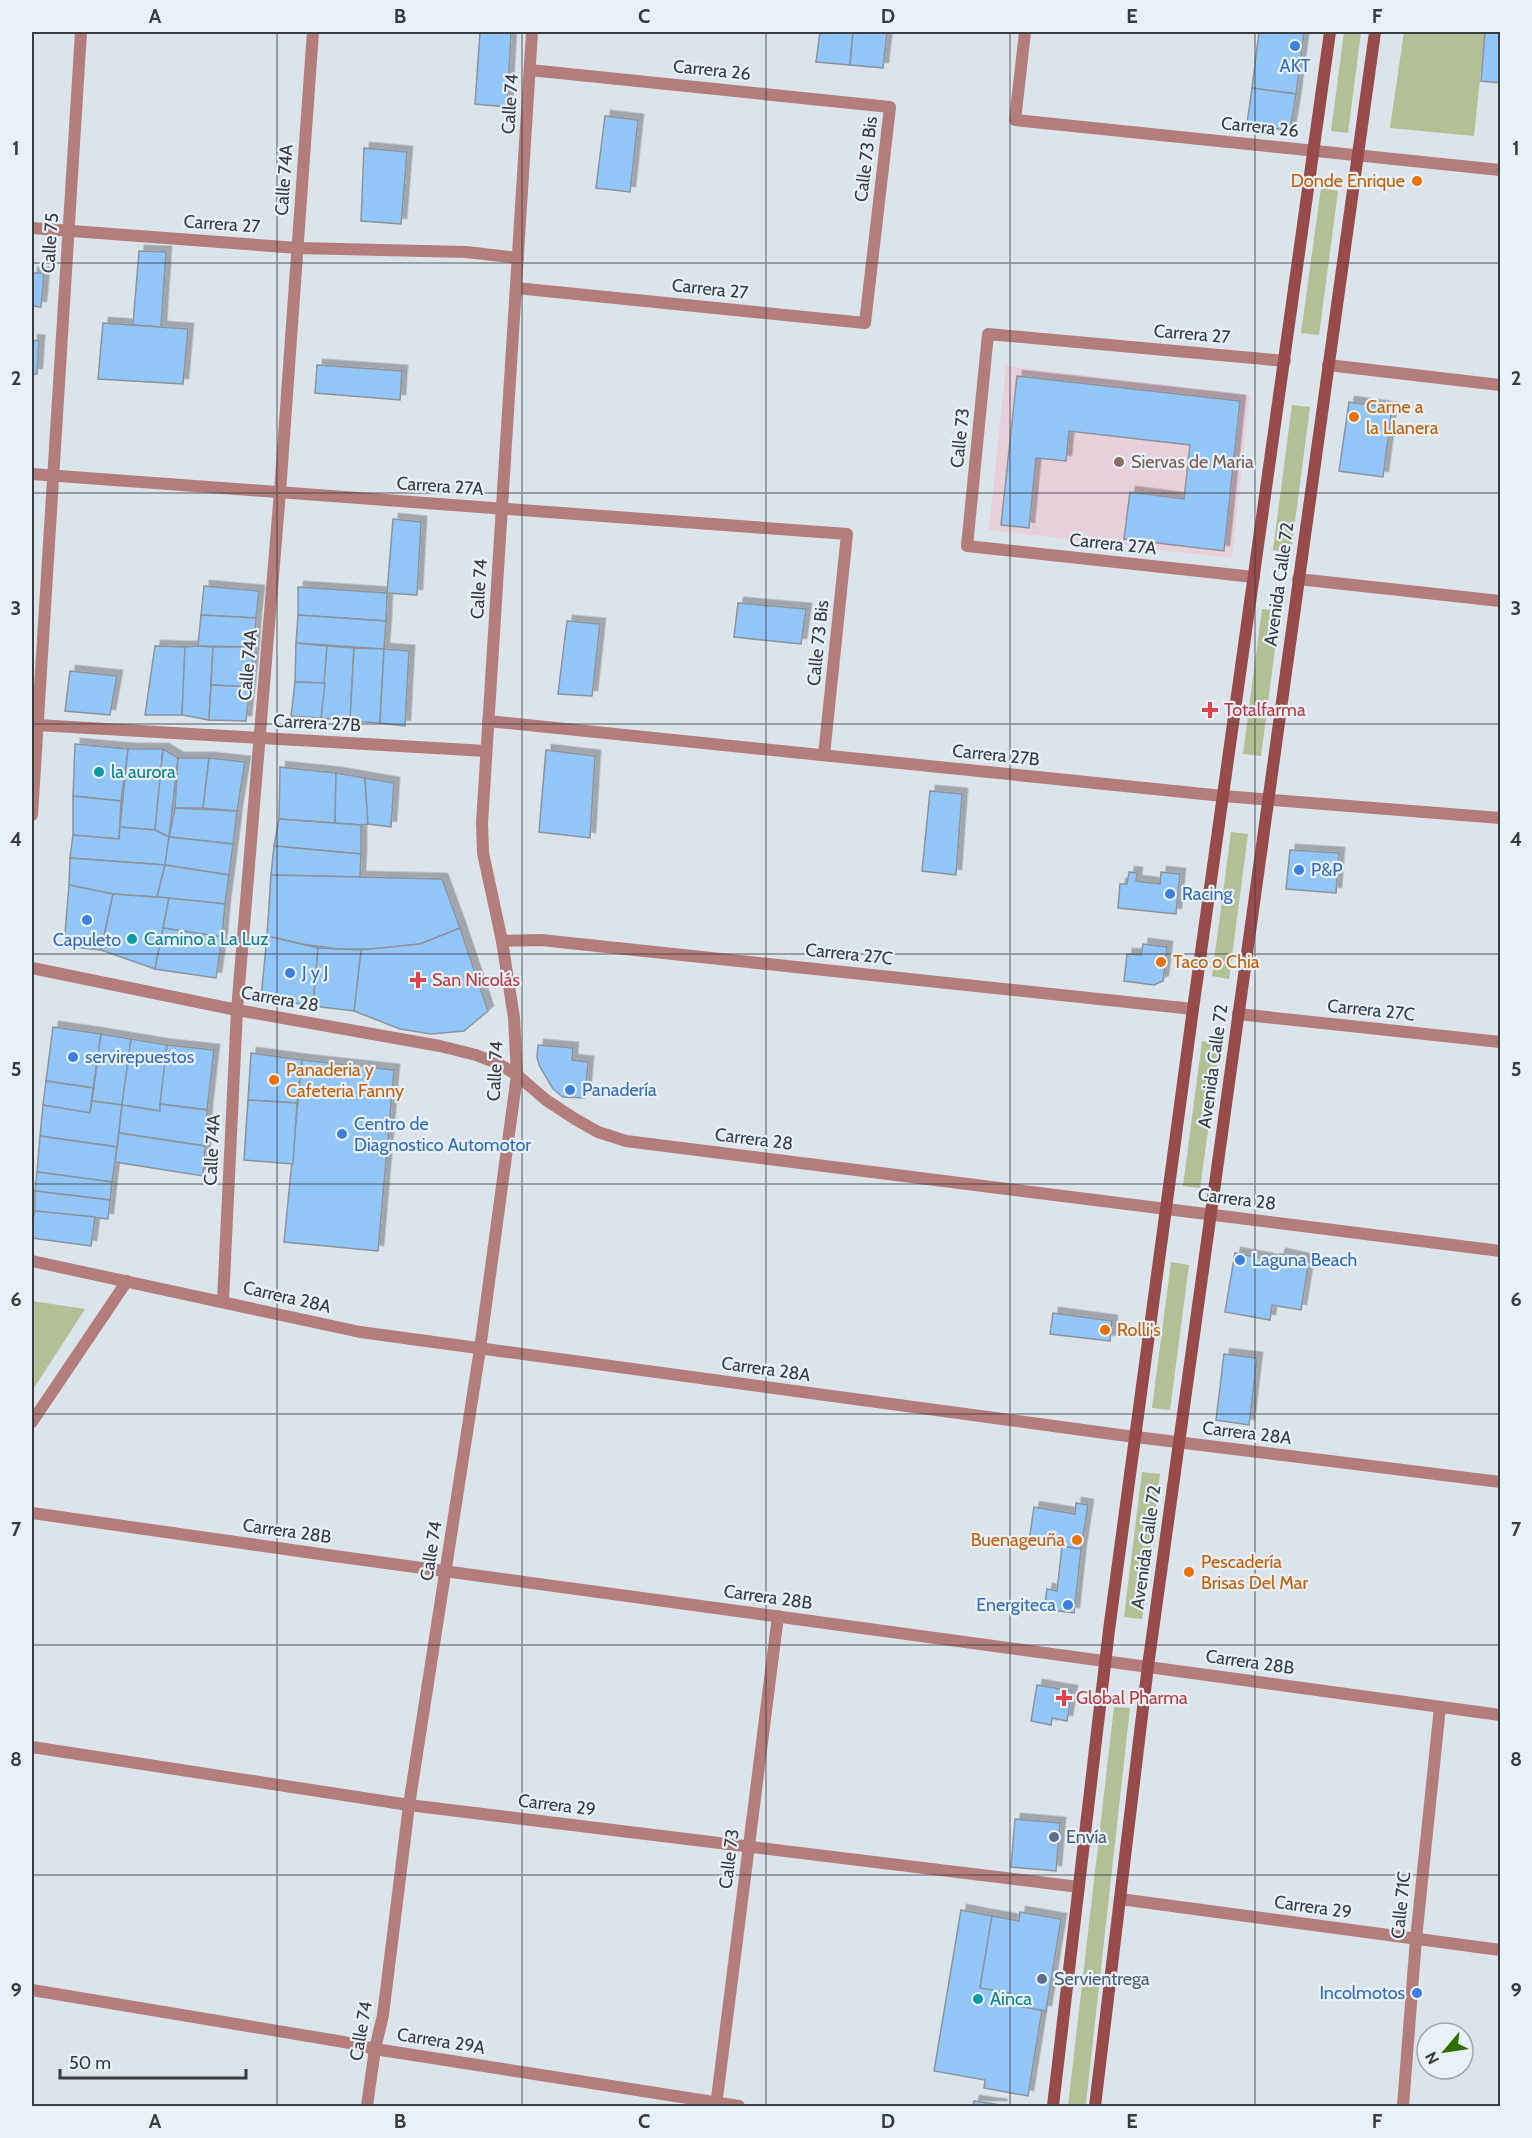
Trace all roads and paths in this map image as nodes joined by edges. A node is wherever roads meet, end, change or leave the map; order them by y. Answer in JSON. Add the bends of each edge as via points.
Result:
{"nodes":[{"id":1,"x":81,"y":32,"type":"edge"},
{"id":2,"x":313,"y":32,"type":"edge"},
{"id":3,"x":532,"y":32,"type":"edge"},
{"id":4,"x":1025,"y":32,"type":"edge"},
{"id":5,"x":1330,"y":32,"type":"edge"},
{"id":6,"x":1375,"y":32,"type":"edge"},
{"id":7,"x":530,"y":70,"type":"junction"},
{"id":8,"x":890,"y":107,"type":"joint"},
{"id":9,"x":1314,"y":151,"type":"junction"},
{"id":10,"x":1358,"y":156,"type":"junction"},
{"id":11,"x":1500,"y":170,"type":"edge"},
{"id":12,"x":32,"y":228,"type":"edge"},
{"id":13,"x":69,"y":230,"type":"junction"},
{"id":14,"x":298,"y":248,"type":"junction"},
{"id":15,"x":518,"y":258,"type":"junction"},
{"id":16,"x":516,"y":288,"type":"junction"},
{"id":17,"x":865,"y":323,"type":"joint"},
{"id":18,"x":988,"y":334,"type":"joint"},
{"id":19,"x":1285,"y":361,"type":"junction"},
{"id":20,"x":1328,"y":365,"type":"junction"},
{"id":21,"x":1500,"y":385,"type":"edge"},
{"id":22,"x":32,"y":474,"type":"edge"},
{"id":23,"x":53,"y":476,"type":"junction"},
{"id":24,"x":280,"y":492,"type":"junction"},
{"id":25,"x":502,"y":508,"type":"junction"},
{"id":26,"x":847,"y":534,"type":"joint"},
{"id":27,"x":967,"y":546,"type":"joint"},
{"id":28,"x":1254,"y":577,"type":"junction"},
{"id":29,"x":1298,"y":579,"type":"junction"},
{"id":30,"x":1500,"y":601,"type":"edge"},
{"id":31,"x":488,"y":721,"type":"junction"},
{"id":32,"x":37,"y":725,"type":"junction"},
{"id":33,"x":260,"y":737,"type":"junction"},
{"id":34,"x":486,"y":751,"type":"junction"},
{"id":35,"x":824,"y":755,"type":"junction"},
{"id":36,"x":1223,"y":796,"type":"junction"},
{"id":37,"x":1268,"y":799,"type":"junction"},
{"id":38,"x":32,"y":815,"type":"edge"},
{"id":39,"x":1500,"y":818,"type":"edge"},
{"id":40,"x":502,"y":941,"type":"junction"},
{"id":41,"x":32,"y":968,"type":"edge"},
{"id":42,"x":1192,"y":1009,"type":"junction"},
{"id":43,"x":237,"y":1010,"type":"junction"},
{"id":44,"x":1238,"y":1014,"type":"junction"},
{"id":45,"x":1500,"y":1042,"type":"edge"},
{"id":46,"x":517,"y":1075,"type":"junction"},
{"id":47,"x":1166,"y":1209,"type":"junction"},
{"id":48,"x":1210,"y":1214,"type":"junction"},
{"id":49,"x":1500,"y":1251,"type":"edge"},
{"id":50,"x":32,"y":1261,"type":"edge"},
{"id":51,"x":128,"y":1281,"type":"junction"},
{"id":52,"x":223,"y":1301,"type":"junction"},
{"id":53,"x":480,"y":1349,"type":"junction"},
{"id":54,"x":32,"y":1422,"type":"edge"},
{"id":55,"x":1135,"y":1437,"type":"junction"},
{"id":56,"x":1179,"y":1442,"type":"junction"},
{"id":57,"x":1500,"y":1482,"type":"edge"},
{"id":58,"x":32,"y":1513,"type":"edge"},
{"id":59,"x":447,"y":1571,"type":"junction"},
{"id":60,"x":778,"y":1616,"type":"junction"},
{"id":61,"x":1105,"y":1660,"type":"junction"},
{"id":62,"x":1148,"y":1666,"type":"junction"},
{"id":63,"x":1440,"y":1707,"type":"junction"},
{"id":64,"x":1500,"y":1715,"type":"edge"},
{"id":65,"x":32,"y":1747,"type":"edge"},
{"id":66,"x":409,"y":1805,"type":"junction"},
{"id":67,"x":748,"y":1847,"type":"junction"},
{"id":68,"x":1079,"y":1887,"type":"junction"},
{"id":69,"x":1120,"y":1899,"type":"junction"},
{"id":70,"x":1416,"y":1939,"type":"junction"},
{"id":71,"x":1500,"y":1950,"type":"edge"},
{"id":72,"x":32,"y":1990,"type":"edge"},
{"id":73,"x":375,"y":2049,"type":"junction"},
{"id":74,"x":716,"y":2105,"type":"edge"},
{"id":75,"x":367,"y":2106,"type":"edge"},
{"id":76,"x":739,"y":2106,"type":"edge"},
{"id":77,"x":1053,"y":2106,"type":"edge"},
{"id":78,"x":1095,"y":2106,"type":"edge"},
{"id":79,"x":1403,"y":2106,"type":"edge"}],
"edges":[{"from":1,"to":13,"type":"street","name":"Calle 75"},
{"from":2,"to":14,"type":"street","name":"Calle 74A"},
{"from":3,"to":7,"type":"street","name":"Calle 74"},
{"from":4,"to":9,"type":"street","name":"Carrera 26","via":[[1015,120]]},
{"from":5,"to":9,"type":"main road","name":"Avenida Calle 72"},
{"from":6,"to":10,"type":"main road","name":"Avenida Calle 72"},
{"from":7,"to":8,"type":"street","name":"Carrera 26"},
{"from":7,"to":15,"type":"street","name":"Calle 74"},
{"from":8,"to":17,"type":"street","name":"Calle 73 Bis"},
{"from":9,"to":10,"type":"street","name":"Carrera 26"},
{"from":9,"to":19,"type":"main road","name":"Avenida Calle 72"},
{"from":10,"to":11,"type":"street","name":"Carrera 26"},
{"from":10,"to":20,"type":"main road","name":"Avenida Calle 72"},
{"from":12,"to":13,"type":"street","name":"Carrera 27"},
{"from":13,"to":14,"type":"street","name":"Carrera 27"},
{"from":13,"to":23,"type":"street","name":"Calle 75"},
{"from":14,"to":15,"type":"street","name":"Carrera 27","via":[[466,252]]},
{"from":14,"to":24,"type":"street","name":"Calle 74A"},
{"from":15,"to":16,"type":"street","name":"Calle 74"},
{"from":16,"to":17,"type":"street","name":"Carrera 27"},
{"from":16,"to":25,"type":"street","name":"Calle 74"},
{"from":18,"to":19,"type":"street","name":"Carrera 27"},
{"from":18,"to":27,"type":"street","name":"Calle 73"},
{"from":19,"to":28,"type":"main road","name":"Avenida Calle 72"},
{"from":20,"to":21,"type":"street"},
{"from":20,"to":29,"type":"main road","name":"Avenida Calle 72"},
{"from":22,"to":23,"type":"street","name":"Carrera 27A"},
{"from":23,"to":24,"type":"street","name":"Carrera 27A"},
{"from":23,"to":32,"type":"street","name":"Calle 75"},
{"from":24,"to":25,"type":"street","name":"Carrera 27A"},
{"from":24,"to":33,"type":"street","name":"Calle 74A"},
{"from":25,"to":26,"type":"street","name":"Carrera 27A"},
{"from":25,"to":31,"type":"street","name":"Calle 74"},
{"from":26,"to":35,"type":"street","name":"Calle 73 Bis"},
{"from":27,"to":28,"type":"street","name":"Carrera 27A"},
{"from":28,"to":36,"type":"main road","name":"Avenida Calle 72"},
{"from":29,"to":30,"type":"street"},
{"from":29,"to":37,"type":"main road","name":"Avenida Calle 72"},
{"from":31,"to":34,"type":"street","name":"Calle 74"},
{"from":31,"to":35,"type":"street","name":"Carrera 27B"},
{"from":32,"to":33,"type":"street","name":"Carrera 27B"},
{"from":32,"to":38,"type":"street","name":"Calle 75"},
{"from":33,"to":34,"type":"street","name":"Carrera 27B"},
{"from":33,"to":43,"type":"street","name":"Calle 74A"},
{"from":34,"to":40,"type":"street","name":"Calle 74","via":[[483,853]]},
{"from":35,"to":36,"type":"street","name":"Carrera 27B"},
{"from":36,"to":37,"type":"street","name":"Carrera 27B"},
{"from":36,"to":42,"type":"main road","name":"Avenida Calle 72"},
{"from":37,"to":39,"type":"street","name":"Carrera 27B"},
{"from":37,"to":44,"type":"main road","name":"Avenida Calle 72"},
{"from":40,"to":42,"type":"street","name":"Carrera 27C","via":[[541,940]]},
{"from":40,"to":46,"type":"street","name":"Calle 74","via":[[514,1018]]},
{"from":41,"to":43,"type":"street","name":"Carrera 28"},
{"from":42,"to":47,"type":"main road","name":"Avenida Calle 72"},
{"from":43,"to":46,"type":"street","name":"Carrera 28","via":[[440,1046],[476,1055]]},
{"from":43,"to":52,"type":"street","name":"Calle 74A"},
{"from":44,"to":45,"type":"street","name":"Carrera 27C"},
{"from":44,"to":48,"type":"main road","name":"Avenida Calle 72"},
{"from":46,"to":47,"type":"street","name":"Carrera 28","via":[[575,1119],[626,1141]]},
{"from":46,"to":53,"type":"street","name":"Calle 74"},
{"from":47,"to":48,"type":"street","name":"Carrera 28"},
{"from":47,"to":55,"type":"main road","name":"Avenida Calle 72"},
{"from":48,"to":49,"type":"street","name":"Carrera 28"},
{"from":48,"to":56,"type":"main road","name":"Avenida Calle 72"},
{"from":50,"to":51,"type":"street","name":"Carrera 28A"},
{"from":51,"to":52,"type":"street","name":"Carrera 28A"},
{"from":51,"to":54,"type":"street"},
{"from":52,"to":53,"type":"street","name":"Carrera 28A","via":[[360,1332]]},
{"from":53,"to":55,"type":"street","name":"Carrera 28A"},
{"from":53,"to":59,"type":"street","name":"Calle 74"},
{"from":55,"to":56,"type":"street","name":"Carrera 28A"},
{"from":55,"to":61,"type":"main road","name":"Avenida Calle 72"},
{"from":56,"to":57,"type":"street","name":"Carrera 28A"},
{"from":56,"to":62,"type":"main road","name":"Avenida Calle 72"},
{"from":58,"to":59,"type":"street","name":"Carrera 28B"},
{"from":59,"to":60,"type":"street","name":"Carrera 28B"},
{"from":59,"to":66,"type":"street","name":"Calle 74"},
{"from":60,"to":61,"type":"street","name":"Carrera 28B"},
{"from":60,"to":67,"type":"street","name":"Calle 73"},
{"from":61,"to":62,"type":"street","name":"Carrera 28B"},
{"from":61,"to":68,"type":"main road","name":"Avenida Calle 72"},
{"from":62,"to":63,"type":"street","name":"Carrera 28B"},
{"from":62,"to":69,"type":"main road","name":"Avenida Calle 72"},
{"from":63,"to":64,"type":"street","name":"Carrera 28B"},
{"from":63,"to":70,"type":"street","name":"Calle 71C"},
{"from":65,"to":66,"type":"street","name":"Carrera 29"},
{"from":66,"to":67,"type":"street","name":"Carrera 29"},
{"from":66,"to":73,"type":"street","name":"Calle 74","via":[[383,2015]]},
{"from":67,"to":68,"type":"street","name":"Carrera 29"},
{"from":67,"to":74,"type":"street","name":"Calle 73"},
{"from":68,"to":77,"type":"main road","name":"Avenida Calle 72"},
{"from":69,"to":70,"type":"street","name":"Carrera 29"},
{"from":69,"to":78,"type":"main road","name":"Avenida Calle 72"},
{"from":70,"to":71,"type":"street","name":"Carrera 29"},
{"from":70,"to":79,"type":"street","name":"Calle 71C"},
{"from":72,"to":73,"type":"street","name":"Carrera 29A"},
{"from":73,"to":74,"type":"street","name":"Carrera 29A"},
{"from":73,"to":75,"type":"street","name":"Calle 74"},
{"from":74,"to":76,"type":"street","name":"Carrera 29A"}]}
